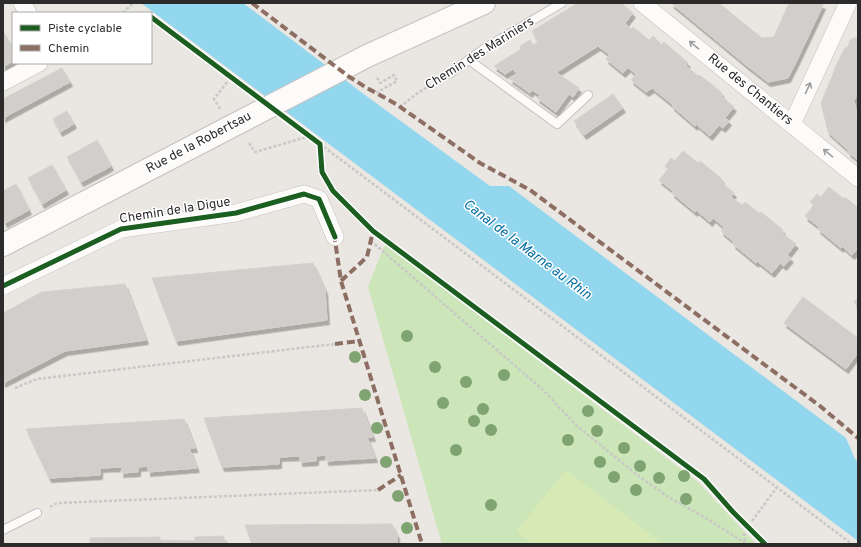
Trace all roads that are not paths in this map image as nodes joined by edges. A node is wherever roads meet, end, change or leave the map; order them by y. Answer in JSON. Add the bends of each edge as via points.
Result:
{"nodes":[{"id":1,"x":22,"y":3,"type":"edge"},
{"id":2,"x":484,"y":3,"type":"edge"},
{"id":3,"x":562,"y":3,"type":"edge"},
{"id":4,"x":642,"y":3,"type":"edge"},
{"id":5,"x":848,"y":3,"type":"edge"},
{"id":6,"x":27,"y":12,"type":"edge"},
{"id":7,"x":469,"y":60,"type":"junction"},
{"id":8,"x":37,"y":64,"type":"edge"},
{"id":9,"x":449,"y":74,"type":"road end"},
{"id":10,"x":3,"y":82,"type":"edge"},
{"id":11,"x":588,"y":96,"type":"dead end"},
{"id":12,"x":792,"y":124,"type":"junction"},
{"id":13,"x":858,"y":178,"type":"edge"},
{"id":14,"x":335,"y":237,"type":"dead end"},
{"id":15,"x":3,"y":245,"type":"edge"},
{"id":16,"x":3,"y":286,"type":"edge"},
{"id":17,"x":37,"y":513,"type":"road end"},
{"id":18,"x":3,"y":530,"type":"edge"}],
"edges":[{"from":1,"to":6,"type":"street"},
{"from":2,"to":15,"type":"main road","name":"Rue de la Robertsau","via":[[371,66],[245,119]]},
{"from":3,"to":7,"type":"lane","name":"Chemin des Mariniers"},
{"from":12,"to":4,"type":"street","name":"Rue des Chantiers","one_way":true},
{"from":12,"to":5,"type":"street","one_way":true},
{"from":7,"to":9,"type":"lane","name":"Chemin des Mariniers"},
{"from":7,"to":11,"type":"lane","via":[[557,124]]},
{"from":8,"to":10,"type":"street"},
{"from":13,"to":12,"type":"street","name":"Rue des Chantiers","one_way":true},
{"from":14,"to":16,"type":"street","name":"Chemin de la Digue","via":[[319,199],[304,194],[236,213],[121,229]]},
{"from":17,"to":18,"type":"lane"}]}
